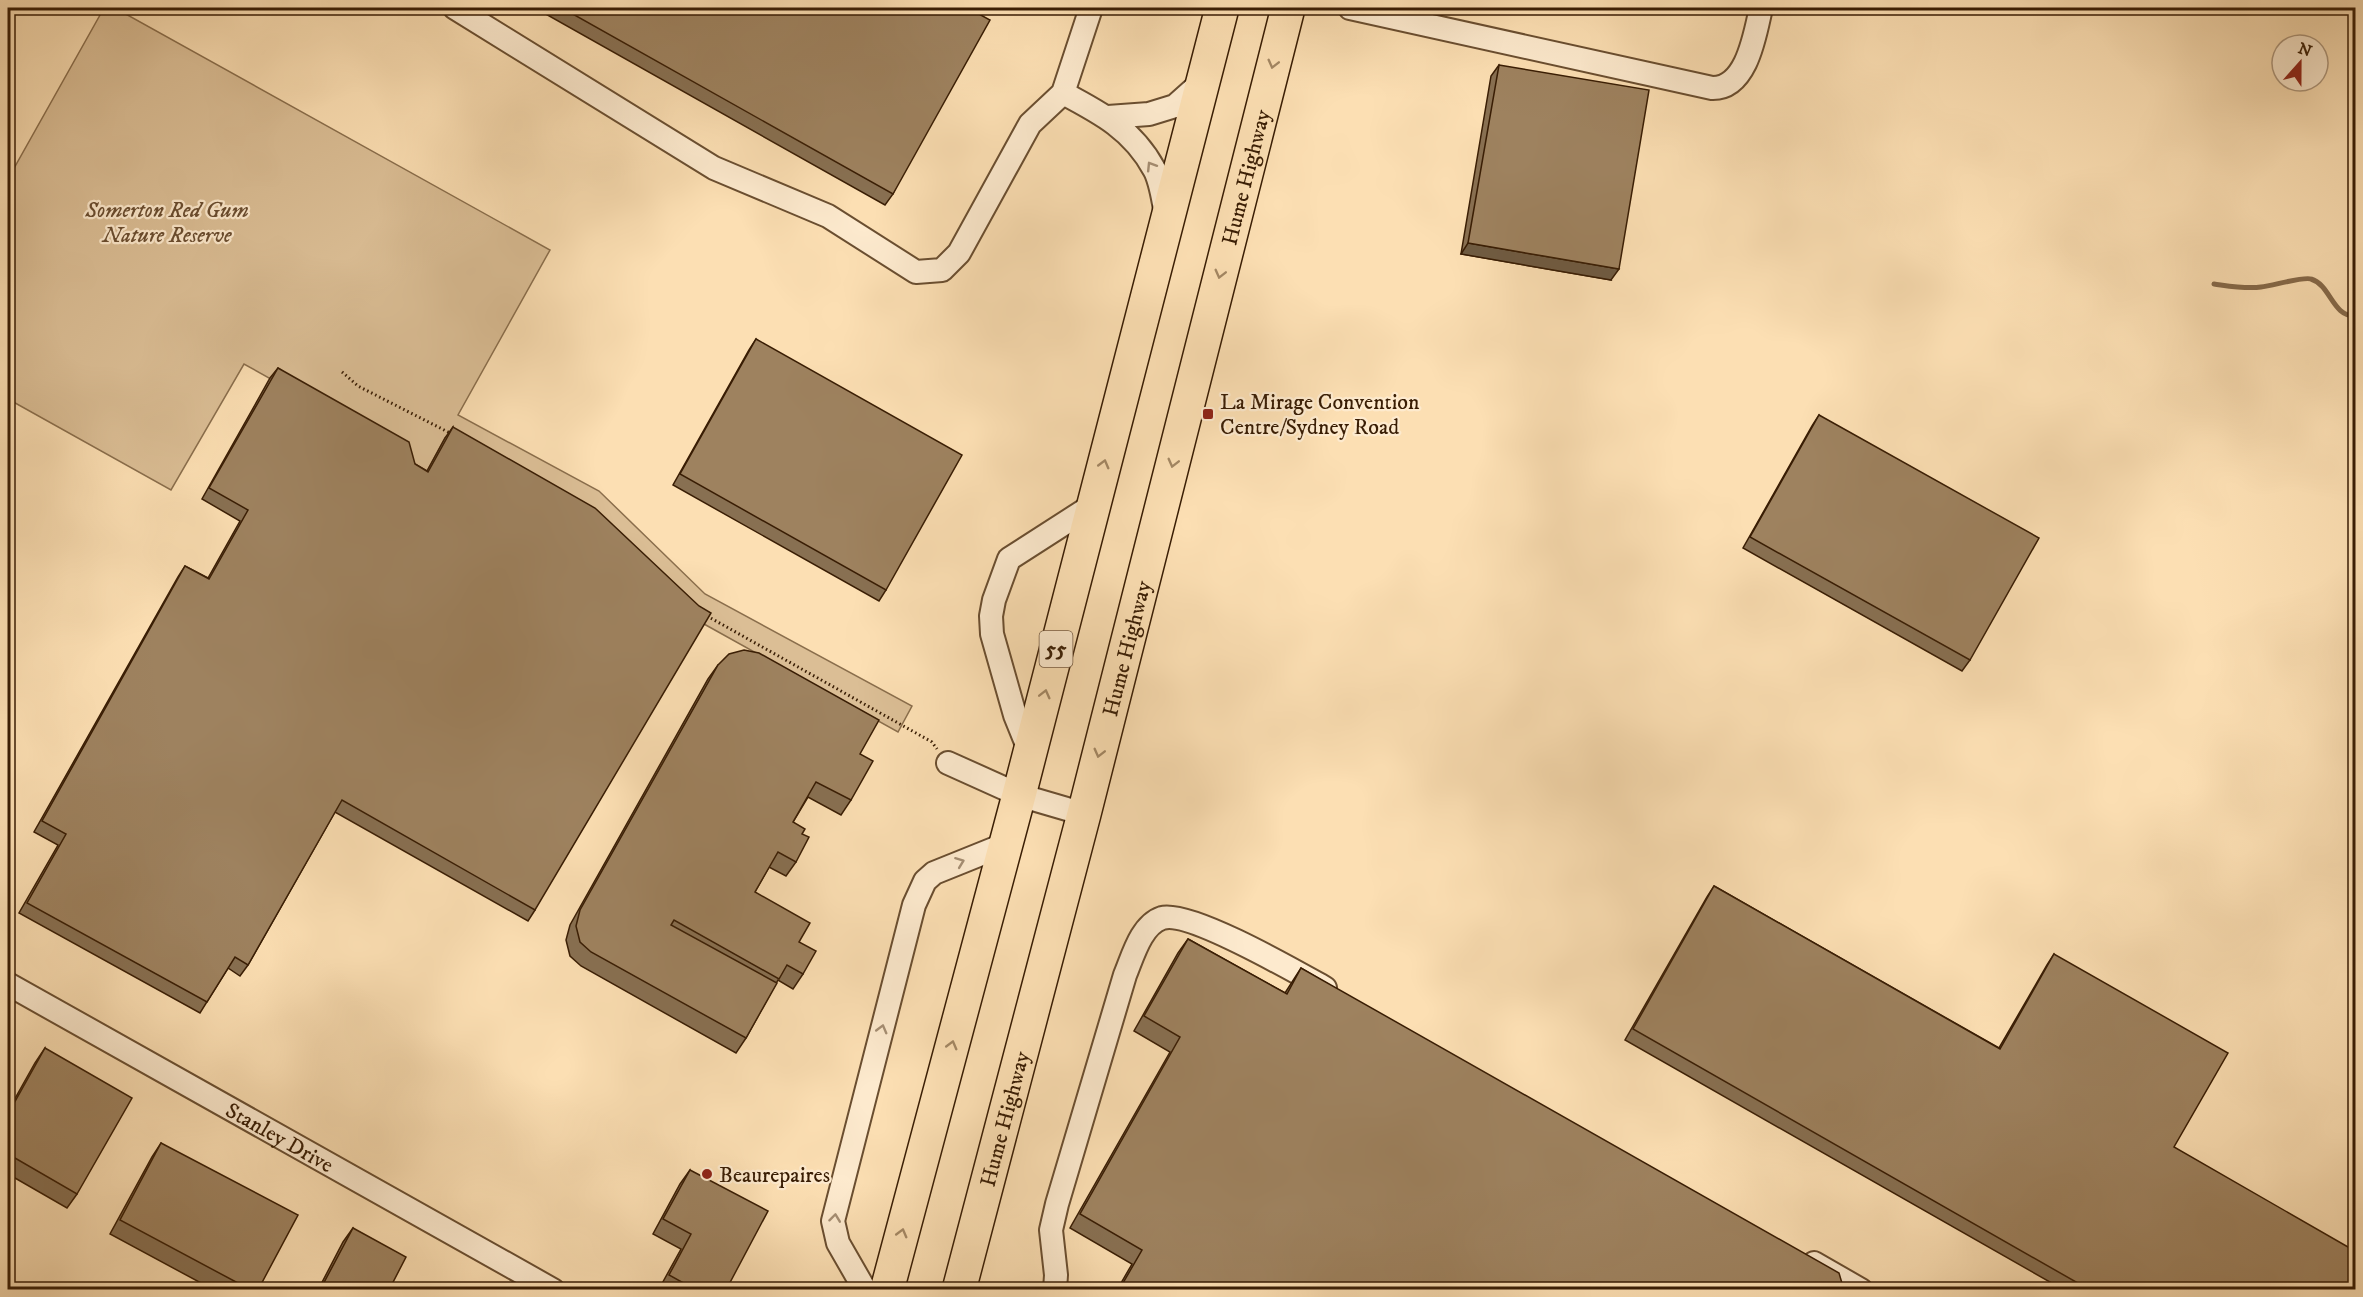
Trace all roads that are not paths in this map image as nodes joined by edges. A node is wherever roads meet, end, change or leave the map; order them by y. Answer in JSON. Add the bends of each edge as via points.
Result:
{"nodes":[{"id":1,"x":455,"y":8,"type":"edge"},
{"id":2,"x":1091,"y":8,"type":"edge"},
{"id":3,"x":1222,"y":8,"type":"edge"},
{"id":4,"x":1288,"y":8,"type":"edge"},
{"id":5,"x":1350,"y":8,"type":"edge"},
{"id":6,"x":1761,"y":8,"type":"edge"},
{"id":7,"x":1203,"y":81,"type":"junction"},
{"id":8,"x":1063,"y":93,"type":"junction"},
{"id":9,"x":1108,"y":117,"type":"junction"},
{"id":10,"x":1167,"y":221,"type":"junction"},
{"id":11,"x":1093,"y":506,"type":"junction"},
{"id":12,"x":1030,"y":752,"type":"junction"},
{"id":13,"x":948,"y":763,"type":"road end"},
{"id":14,"x":1019,"y":795,"type":"junction"},
{"id":15,"x":1084,"y":814,"type":"junction"},
{"id":16,"x":1006,"y":844,"type":"junction"},
{"id":17,"x":8,"y":984,"type":"edge"},
{"id":18,"x":1344,"y":999,"type":"edge"},
{"id":19,"x":1799,"y":1255,"type":"edge"},
{"id":20,"x":553,"y":1290,"type":"edge"},
{"id":21,"x":865,"y":1290,"type":"edge"},
{"id":22,"x":887,"y":1290,"type":"edge"},
{"id":23,"x":959,"y":1290,"type":"edge"},
{"id":24,"x":1055,"y":1290,"type":"edge"},
{"id":25,"x":1862,"y":1290,"type":"edge"}],
"edges":[{"from":1,"to":8,"type":"street","via":[[714,168],[828,216],[916,272],[942,270],[958,253],[1030,124]]},
{"from":2,"to":8,"type":"street"},
{"from":3,"to":7,"type":"highway","number":"55"},
{"from":4,"to":15,"type":"highway","name":"Hume Highway","one_way":true},
{"from":5,"to":6,"type":"street","via":[[1712,88],[1733,81],[1752,48]]},
{"from":7,"to":9,"type":"street","via":[[1175,106],[1149,114]]},
{"from":7,"to":10,"type":"highway","number":"55"},
{"from":8,"to":9,"type":"street"},
{"from":10,"to":9,"type":"street","one_way":true,"via":[[1155,170],[1133,140]]},
{"from":11,"to":10,"type":"highway","number":"55","one_way":true},
{"from":12,"to":11,"type":"highway","number":"55","one_way":true},
{"from":11,"to":12,"type":"street","via":[[1009,559],[994,600],[992,634]]},
{"from":12,"to":14,"type":"highway","number":"55"},
{"from":13,"to":14,"type":"street"},
{"from":14,"to":15,"type":"street"},
{"from":14,"to":16,"type":"highway","number":"55"},
{"from":15,"to":23,"type":"highway","name":"Hume Highway"},
{"from":21,"to":16,"type":"street","one_way":true,"via":[[838,1243],[833,1221],[914,905],[925,881],[934,873]]},
{"from":22,"to":16,"type":"highway","number":"55","one_way":true},
{"from":17,"to":20,"type":"street","name":"Stanley Drive"},
{"from":18,"to":24,"type":"street","via":[[1200,925],[1171,917],[1151,925],[1125,975],[1057,1204],[1051,1230]]},
{"from":19,"to":25,"type":"street"}]}
